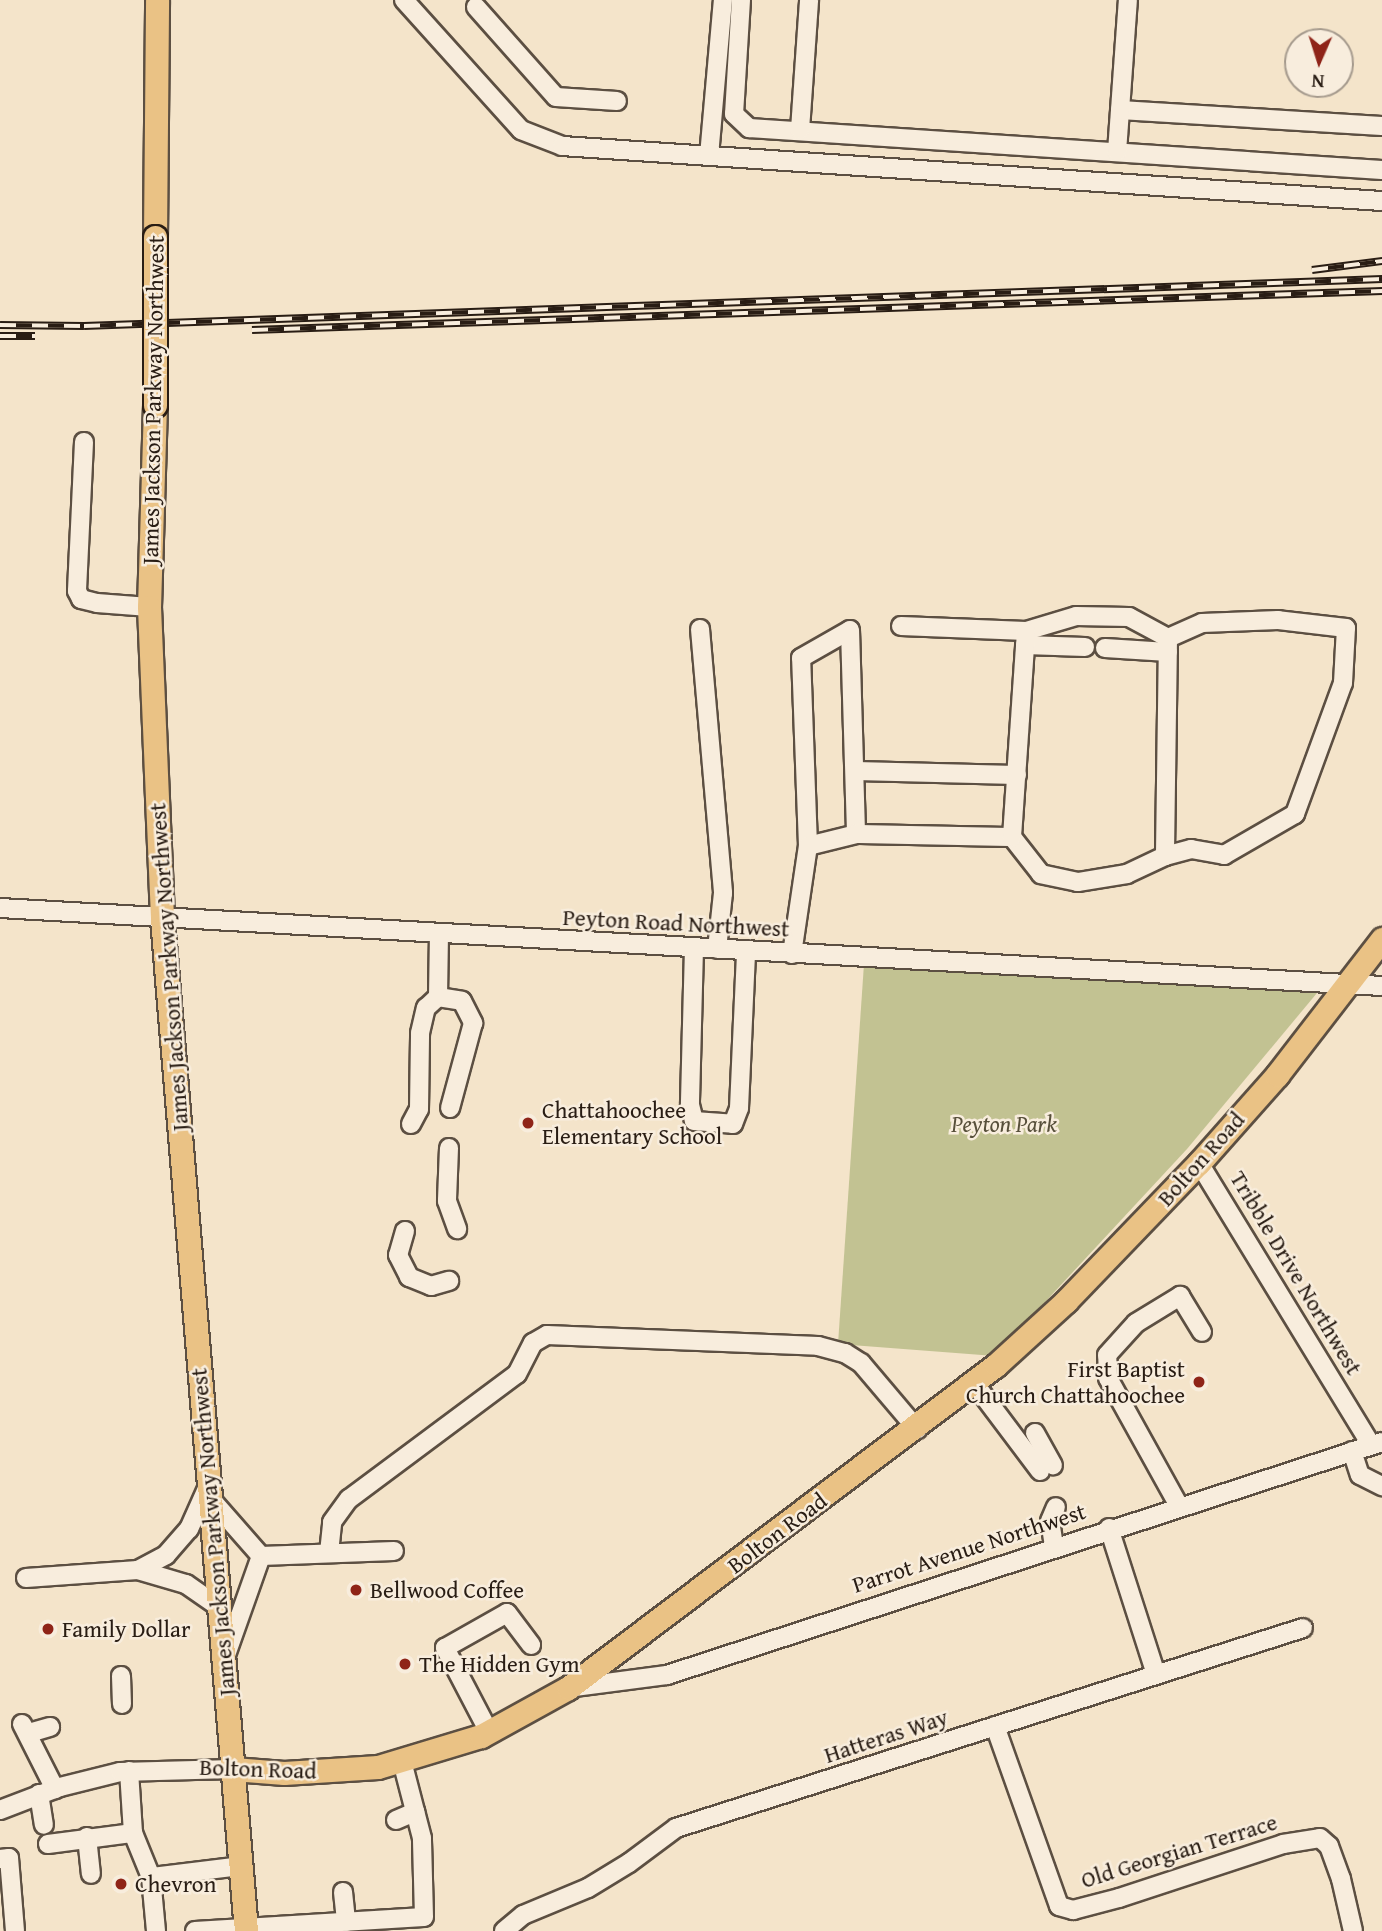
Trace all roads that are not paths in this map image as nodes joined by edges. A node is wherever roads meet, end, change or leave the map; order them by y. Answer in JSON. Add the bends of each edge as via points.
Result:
{"nodes":[{"id":1,"x":157,"y":0,"type":"edge"},
{"id":2,"x":404,"y":0,"type":"edge"},
{"id":3,"x":723,"y":0,"type":"edge"},
{"id":4,"x":741,"y":0,"type":"edge"},
{"id":5,"x":809,"y":0,"type":"edge"},
{"id":6,"x":1128,"y":0,"type":"edge"},
{"id":7,"x":476,"y":7,"type":"dead end"},
{"id":8,"x":618,"y":100,"type":"dead end"},
{"id":9,"x":1120,"y":110,"type":"junction"},
{"id":10,"x":1382,"y":126,"type":"edge"},
{"id":11,"x":800,"y":130,"type":"junction"},
{"id":12,"x":1117,"y":152,"type":"junction"},
{"id":13,"x":709,"y":156,"type":"junction"},
{"id":14,"x":1382,"y":170,"type":"edge"},
{"id":15,"x":1382,"y":201,"type":"edge"},
{"id":16,"x":84,"y":442,"type":"dead end"},
{"id":17,"x":149,"y":607,"type":"junction"},
{"id":18,"x":901,"y":626,"type":"dead end"},
{"id":19,"x":700,"y":629,"type":"dead end"},
{"id":20,"x":1026,"y":638,"type":"junction"},
{"id":21,"x":1168,"y":645,"type":"junction"},
{"id":22,"x":1085,"y":647,"type":"dead end"},
{"id":23,"x":1105,"y":648,"type":"dead end"},
{"id":24,"x":855,"y":771,"type":"junction"},
{"id":25,"x":1017,"y":775,"type":"junction"},
{"id":26,"x":856,"y":834,"type":"junction"},
{"id":27,"x":1012,"y":837,"type":"junction"},
{"id":28,"x":808,"y":846,"type":"junction"},
{"id":29,"x":1164,"y":856,"type":"junction"},
{"id":30,"x":0,"y":908,"type":"edge"},
{"id":31,"x":162,"y":918,"type":"junction"},
{"id":32,"x":439,"y":934,"type":"junction"},
{"id":33,"x":1382,"y":939,"type":"edge"},
{"id":34,"x":694,"y":948,"type":"junction"},
{"id":35,"x":717,"y":949,"type":"junction"},
{"id":36,"x":746,"y":951,"type":"junction"},
{"id":37,"x":792,"y":954,"type":"junction"},
{"id":38,"x":1348,"y":986,"type":"junction"},
{"id":39,"x":1382,"y":986,"type":"edge"},
{"id":40,"x":438,"y":997,"type":"junction"},
{"id":41,"x":450,"y":1108,"type":"dead end"},
{"id":42,"x":411,"y":1125,"type":"dead end"},
{"id":43,"x":449,"y":1148,"type":"dead end"},
{"id":44,"x":1199,"y":1163,"type":"junction"},
{"id":45,"x":457,"y":1229,"type":"dead end"},
{"id":46,"x":405,"y":1231,"type":"dead end"},
{"id":47,"x":449,"y":1282,"type":"dead end"},
{"id":48,"x":1202,"y":1332,"type":"dead end"},
{"id":49,"x":974,"y":1383,"type":"junction"},
{"id":50,"x":918,"y":1429,"type":"junction"},
{"id":51,"x":1035,"y":1433,"type":"dead end"},
{"id":52,"x":1377,"y":1443,"type":"edge"},
{"id":53,"x":1352,"y":1451,"type":"junction"},
{"id":54,"x":1382,"y":1486,"type":"edge"},
{"id":55,"x":210,"y":1491,"type":"junction"},
{"id":56,"x":1179,"y":1506,"type":"junction"},
{"id":57,"x":1056,"y":1507,"type":"dead end"},
{"id":58,"x":1109,"y":1528,"type":"junction"},
{"id":59,"x":1054,"y":1546,"type":"junction"},
{"id":60,"x":394,"y":1551,"type":"dead end"},
{"id":61,"x":329,"y":1553,"type":"junction"},
{"id":62,"x":261,"y":1556,"type":"junction"},
{"id":63,"x":138,"y":1570,"type":"junction"},
{"id":64,"x":26,"y":1578,"type":"dead end"},
{"id":65,"x":219,"y":1607,"type":"junction"},
{"id":66,"x":1303,"y":1628,"type":"dead end"},
{"id":67,"x":531,"y":1645,"type":"dead end"},
{"id":68,"x":224,"y":1660,"type":"junction"},
{"id":69,"x":1156,"y":1674,"type":"junction"},
{"id":70,"x":121,"y":1676,"type":"dead end"},
{"id":71,"x":568,"y":1688,"type":"junction"},
{"id":72,"x":122,"y":1704,"type":"dead end"},
{"id":73,"x":995,"y":1726,"type":"junction"},
{"id":74,"x":50,"y":1727,"type":"dead end"},
{"id":75,"x":489,"y":1732,"type":"junction"},
{"id":76,"x":402,"y":1761,"type":"junction"},
{"id":77,"x":233,"y":1769,"type":"junction"},
{"id":78,"x":129,"y":1772,"type":"junction"},
{"id":79,"x":47,"y":1792,"type":"junction"},
{"id":80,"x":0,"y":1810,"type":"edge"},
{"id":81,"x":415,"y":1812,"type":"junction"},
{"id":82,"x":396,"y":1819,"type":"dead end"},
{"id":83,"x":44,"y":1825,"type":"dead end"},
{"id":84,"x":133,"y":1833,"type":"junction"},
{"id":85,"x":88,"y":1837,"type":"junction"},
{"id":86,"x":48,"y":1844,"type":"dead end"},
{"id":87,"x":0,"y":1859,"type":"edge"},
{"id":88,"x":241,"y":1866,"type":"junction"},
{"id":89,"x":91,"y":1874,"type":"dead end"},
{"id":90,"x":150,"y":1877,"type":"junction"},
{"id":91,"x":343,"y":1892,"type":"dead end"},
{"id":92,"x":346,"y":1922,"type":"junction"},
{"id":93,"x":246,"y":1929,"type":"edge"},
{"id":94,"x":15,"y":1931,"type":"edge"},
{"id":95,"x":156,"y":1931,"type":"edge"},
{"id":96,"x":195,"y":1931,"type":"edge"},
{"id":97,"x":504,"y":1931,"type":"edge"},
{"id":98,"x":1353,"y":1931,"type":"edge"}],
"edges":[{"from":1,"to":17,"type":"main road","name":"James Jackson Parkway Northwest","bridge":true},
{"from":2,"to":13,"type":"street","via":[[521,130],[562,146]]},
{"from":3,"to":13,"type":"street"},
{"from":4,"to":11,"type":"street","via":[[734,114],[749,128]]},
{"from":5,"to":11,"type":"street"},
{"from":6,"to":9,"type":"street"},
{"from":7,"to":8,"type":"street","via":[[556,97]]},
{"from":9,"to":10,"type":"street"},
{"from":9,"to":12,"type":"street"},
{"from":11,"to":12,"type":"street"},
{"from":12,"to":14,"type":"street"},
{"from":13,"to":15,"type":"street"},
{"from":16,"to":17,"type":"street","via":[[77,591],[81,599],[97,603]]},
{"from":17,"to":31,"type":"main road","name":"James Jackson Parkway Northwest"},
{"from":18,"to":20,"type":"street"},
{"from":19,"to":35,"type":"street","via":[[723,893]]},
{"from":20,"to":21,"type":"street","via":[[1076,616],[1129,617]]},
{"from":20,"to":22,"type":"street"},
{"from":20,"to":25,"type":"street"},
{"from":21,"to":23,"type":"street"},
{"from":21,"to":29,"type":"street"},
{"from":21,"to":29,"type":"street","via":[[1202,623],[1278,620],[1346,628],[1343,683],[1295,814],[1224,855],[1191,849]]},
{"from":24,"to":25,"type":"street"},
{"from":24,"to":26,"type":"street"},
{"from":24,"to":28,"type":"street","via":[[850,630],[801,658]]},
{"from":25,"to":27,"type":"street"},
{"from":26,"to":27,"type":"street"},
{"from":26,"to":28,"type":"street"},
{"from":27,"to":29,"type":"street","via":[[1041,874],[1079,882],[1127,874]]},
{"from":28,"to":37,"type":"street"},
{"from":30,"to":31,"type":"street","name":"Peyton Road Northwest"},
{"from":31,"to":32,"type":"street","name":"Peyton Road Northwest"},
{"from":31,"to":55,"type":"main road","name":"James Jackson Parkway Northwest"},
{"from":32,"to":34,"type":"street","name":"Peyton Road Northwest"},
{"from":32,"to":40,"type":"street"},
{"from":33,"to":38,"type":"main road","name":"Bolton Road"},
{"from":34,"to":35,"type":"street","name":"Peyton Road Northwest"},
{"from":34,"to":36,"type":"street","via":[[690,1105],[694,1121],[733,1124],[738,1108]]},
{"from":35,"to":36,"type":"street","name":"Peyton Road Northwest"},
{"from":36,"to":37,"type":"street","name":"Peyton Road Northwest"},
{"from":37,"to":38,"type":"street","name":"Peyton Road Northwest"},
{"from":38,"to":39,"type":"street","name":"Peyton Road Northwest"},
{"from":38,"to":44,"type":"main road","name":"Bolton Road"},
{"from":40,"to":41,"type":"street","via":[[462,1001],[474,1023]]},
{"from":40,"to":42,"type":"street","via":[[426,1008],[420,1033],[419,1109]]},
{"from":43,"to":45,"type":"street","via":[[447,1200]]},
{"from":44,"to":49,"type":"main road","name":"Bolton Road","via":[[1066,1301]]},
{"from":44,"to":52,"type":"street","name":"Tribble Drive Northwest","via":[[1270,1284]]},
{"from":46,"to":47,"type":"street","via":[[398,1255],[409,1277],[430,1286]]},
{"from":48,"to":56,"type":"street","via":[[1180,1296],[1136,1322],[1107,1354],[1108,1378]]},
{"from":49,"to":50,"type":"main road","name":"Bolton Road"},
{"from":49,"to":51,"type":"street","via":[[1047,1468]]},
{"from":50,"to":61,"type":"street","via":[[861,1363],[827,1349],[547,1335],[533,1343],[517,1374],[349,1499],[332,1522]]},
{"from":50,"to":71,"type":"main road","name":"Bolton Road"},
{"from":52,"to":53,"type":"street","name":"Parrot Avenue Northwest"},
{"from":53,"to":54,"type":"street","via":[[1360,1475]]},
{"from":53,"to":56,"type":"street","name":"Parrot Avenue Northwest"},
{"from":55,"to":62,"type":"street"},
{"from":55,"to":63,"type":"street","via":[[189,1529],[166,1555]]},
{"from":55,"to":65,"type":"main road","name":"James Jackson Parkway Northwest"},
{"from":56,"to":58,"type":"street","name":"Parrot Avenue Northwest"},
{"from":57,"to":59,"type":"street","via":[[1050,1521]]},
{"from":58,"to":59,"type":"street","name":"Parrot Avenue Northwest"},
{"from":58,"to":69,"type":"street"},
{"from":59,"to":71,"type":"street","name":"Parrot Avenue Northwest","via":[[667,1675]]},
{"from":60,"to":61,"type":"street"},
{"from":61,"to":62,"type":"street"},
{"from":62,"to":68,"type":"street"},
{"from":63,"to":64,"type":"street"},
{"from":63,"to":65,"type":"street","via":[[186,1584]]},
{"from":65,"to":68,"type":"main road","name":"James Jackson Parkway Northwest"},
{"from":66,"to":69,"type":"street","name":"Hatteras Way"},
{"from":67,"to":75,"type":"street","via":[[506,1613],[445,1648]]},
{"from":68,"to":77,"type":"main road","name":"James Jackson Parkway Northwest"},
{"from":69,"to":73,"type":"street","name":"Hatteras Way"},
{"from":70,"to":72,"type":"street"},
{"from":71,"to":75,"type":"main road","name":"Bolton Road"},
{"from":73,"to":97,"type":"street","name":"Hatteras Way","via":[[676,1828],[588,1888],[523,1915]]},
{"from":73,"to":98,"type":"street","name":"Old Georgian Terrace","via":[[1059,1906],[1073,1910],[1283,1844],[1320,1838],[1329,1846],[1341,1879]]},
{"from":74,"to":79,"type":"street","via":[[26,1728]]},
{"from":75,"to":76,"type":"main road","name":"Bolton Road"},
{"from":76,"to":77,"type":"main road","name":"Bolton Road","via":[[333,1771]]},
{"from":76,"to":81,"type":"street"},
{"from":77,"to":78,"type":"street","name":"Bolton Road"},
{"from":77,"to":88,"type":"main road","name":"James Jackson Parkway Northwest"},
{"from":78,"to":79,"type":"street","name":"Bolton Road"},
{"from":78,"to":84,"type":"street"},
{"from":79,"to":80,"type":"street","name":"Bolton Road"},
{"from":79,"to":83,"type":"street"},
{"from":81,"to":82,"type":"street"},
{"from":81,"to":92,"type":"street","via":[[422,1838],[424,1917]]},
{"from":84,"to":85,"type":"street"},
{"from":84,"to":90,"type":"street"},
{"from":85,"to":86,"type":"street"},
{"from":85,"to":89,"type":"street"},
{"from":87,"to":94,"type":"street","via":[[9,1858]]},
{"from":88,"to":90,"type":"street"},
{"from":88,"to":93,"type":"main road","name":"James Jackson Parkway Northwest"},
{"from":90,"to":95,"type":"street"},
{"from":91,"to":92,"type":"street"},
{"from":92,"to":93,"type":"street"},
{"from":93,"to":96,"type":"street"}]}
